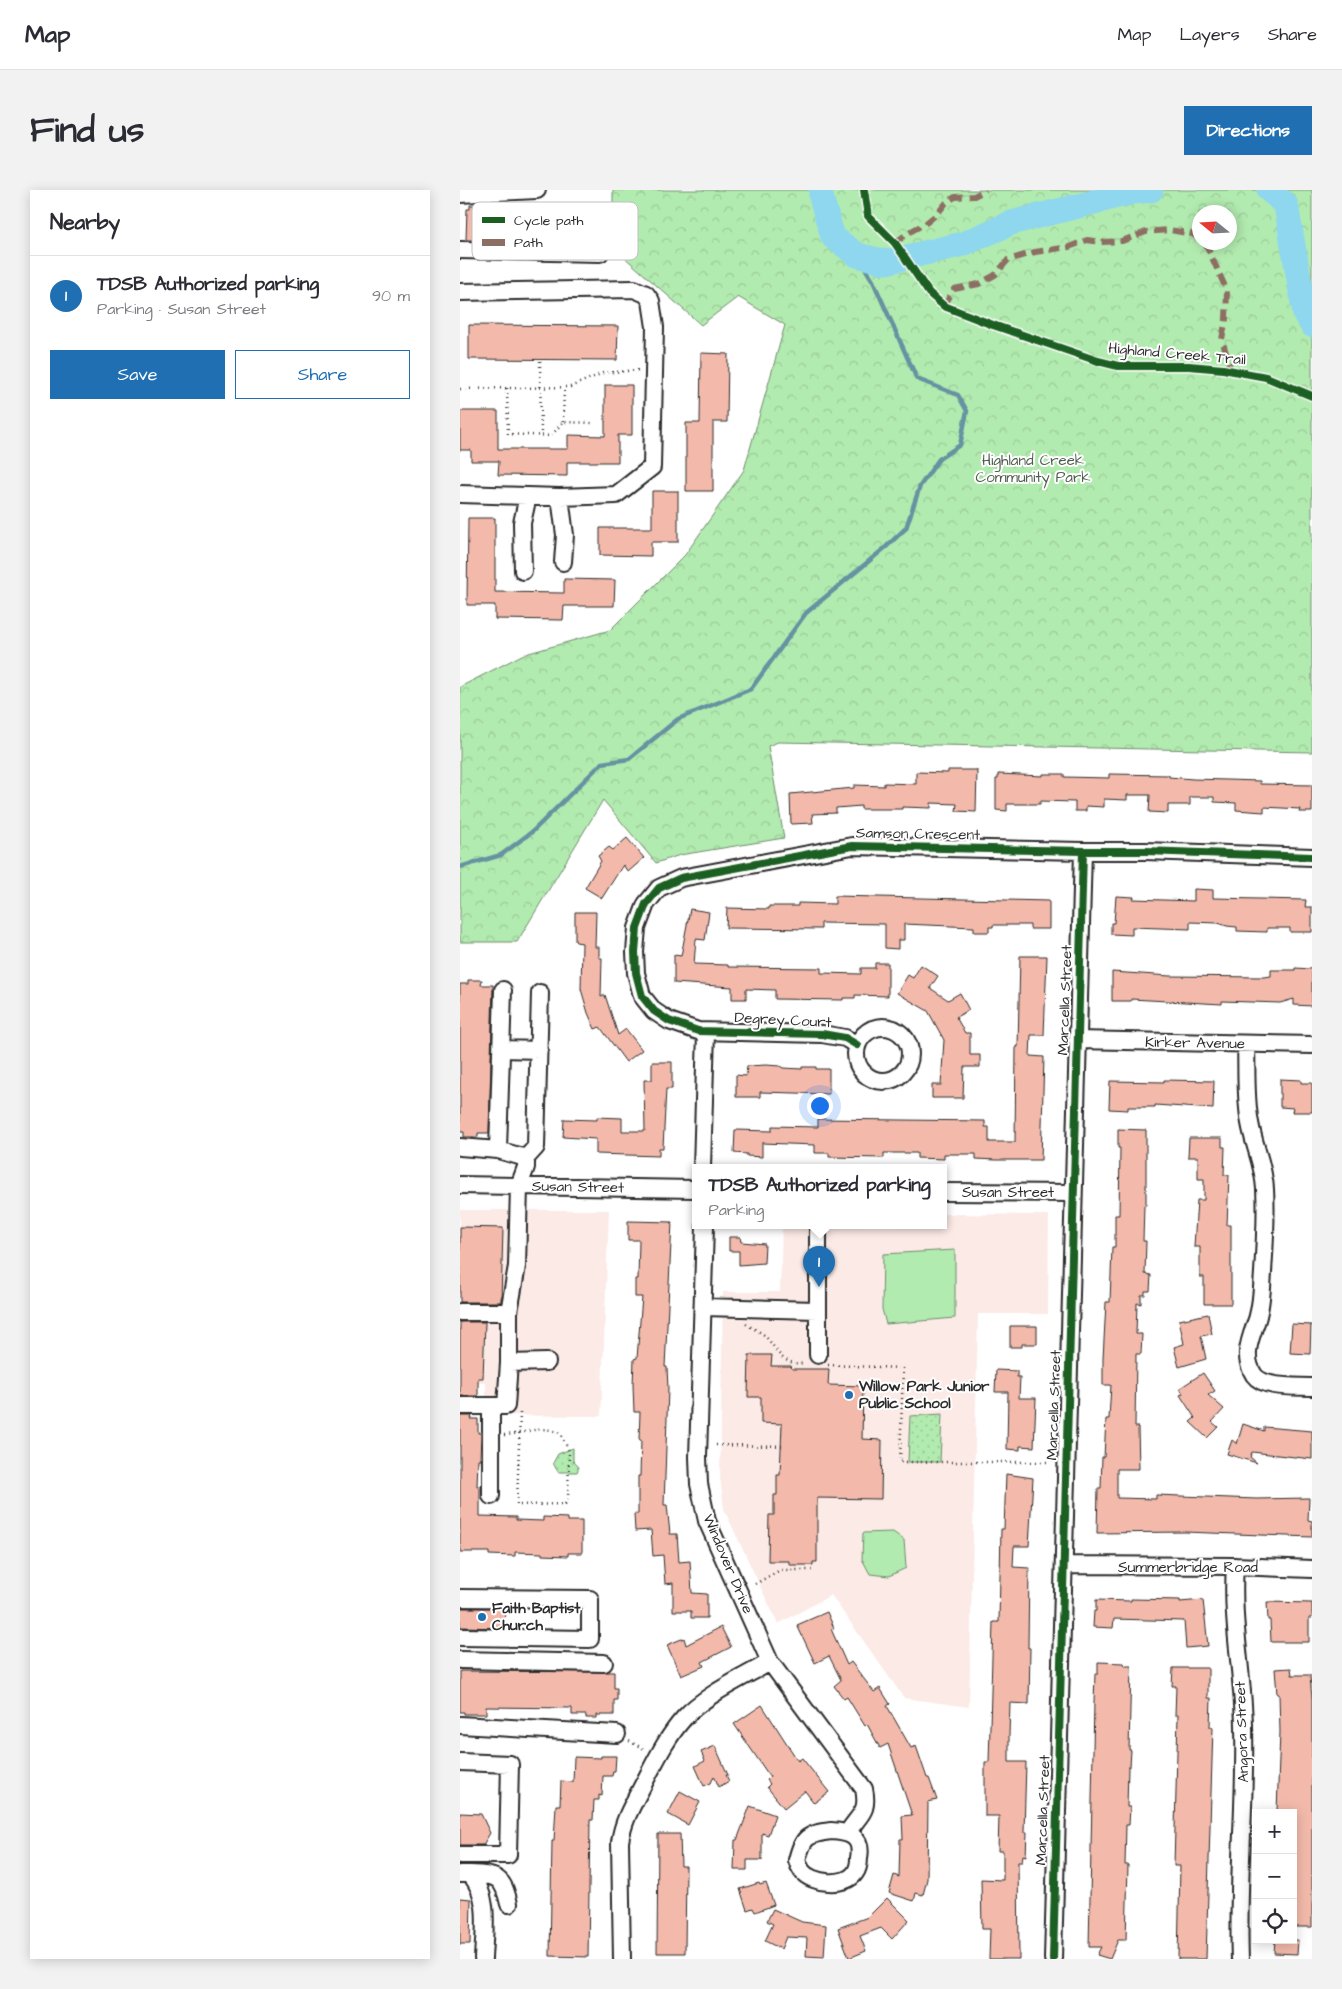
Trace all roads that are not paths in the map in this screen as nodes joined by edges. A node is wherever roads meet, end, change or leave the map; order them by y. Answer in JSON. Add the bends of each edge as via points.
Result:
{"nodes":[{"id":1,"x":536,"y":190,"type":"edge"},
{"id":2,"x":460,"y":194,"type":"edge"},
{"id":3,"x":460,"y":292,"type":"edge"},
{"id":4,"x":460,"y":494,"type":"edge"},
{"id":5,"x":528,"y":496,"type":"junction"},
{"id":6,"x":560,"y":498,"type":"junction"},
{"id":7,"x":564,"y":562,"type":"dead end"},
{"id":8,"x":523,"y":571,"type":"dead end"},
{"id":9,"x":1083,"y":851,"type":"junction"},
{"id":10,"x":1312,"y":857,"type":"edge"},
{"id":11,"x":503,"y":990,"type":"dead end"},
{"id":12,"x":540,"y":993,"type":"dead end"},
{"id":13,"x":706,"y":1032,"type":"junction"},
{"id":14,"x":1077,"y":1040,"type":"junction"},
{"id":15,"x":1246,"y":1044,"type":"junction"},
{"id":16,"x":857,"y":1045,"type":"dead end"},
{"id":17,"x":1312,"y":1045,"type":"edge"},
{"id":18,"x":501,"y":1049,"type":"junction"},
{"id":19,"x":539,"y":1050,"type":"junction"},
{"id":20,"x":460,"y":1147,"type":"edge"},
{"id":21,"x":498,"y":1150,"type":"junction"},
{"id":22,"x":526,"y":1158,"type":"junction"},
{"id":23,"x":702,"y":1164,"type":"edge"},
{"id":24,"x":460,"y":1185,"type":"edge"},
{"id":25,"x":519,"y":1186,"type":"junction"},
{"id":26,"x":692,"y":1189,"type":"edge"},
{"id":27,"x":947,"y":1192,"type":"edge"},
{"id":28,"x":1073,"y":1193,"type":"junction"},
{"id":29,"x":704,"y":1229,"type":"edge"},
{"id":30,"x":818,"y":1229,"type":"edge"},
{"id":31,"x":703,"y":1307,"type":"junction"},
{"id":32,"x":818,"y":1310,"type":"junction"},
{"id":33,"x":460,"y":1312,"type":"edge"},
{"id":34,"x":509,"y":1312,"type":"junction"},
{"id":35,"x":818,"y":1361,"type":"road end"},
{"id":36,"x":548,"y":1362,"type":"dead end"},
{"id":37,"x":509,"y":1363,"type":"junction"},
{"id":38,"x":1312,"y":1387,"type":"edge"},
{"id":39,"x":460,"y":1406,"type":"edge"},
{"id":40,"x":492,"y":1407,"type":"junction"},
{"id":41,"x":491,"y":1496,"type":"dead end"},
{"id":42,"x":1064,"y":1565,"type":"junction"},
{"id":43,"x":1235,"y":1566,"type":"junction"},
{"id":44,"x":1312,"y":1569,"type":"edge"},
{"id":45,"x":460,"y":1598,"type":"edge"},
{"id":46,"x":460,"y":1637,"type":"edge"},
{"id":47,"x":460,"y":1660,"type":"edge"},
{"id":48,"x":770,"y":1662,"type":"junction"},
{"id":49,"x":604,"y":1663,"type":"dead end"},
{"id":50,"x":460,"y":1725,"type":"edge"},
{"id":51,"x":617,"y":1734,"type":"road end"},
{"id":52,"x":460,"y":1762,"type":"edge"},
{"id":53,"x":848,"y":1832,"type":"dead end"},
{"id":54,"x":460,"y":1855,"type":"edge"},
{"id":55,"x":465,"y":1874,"type":"edge"},
{"id":56,"x":509,"y":1904,"type":"dead end"},
{"id":57,"x":483,"y":1959,"type":"edge"},
{"id":58,"x":622,"y":1959,"type":"edge"},
{"id":59,"x":1053,"y":1959,"type":"edge"},
{"id":60,"x":1240,"y":1959,"type":"edge"}],
"edges":[{"from":1,"to":2,"type":"street"},
{"from":3,"to":6,"type":"street","via":[[607,289],[641,291],[651,301],[655,327],[652,467],[616,495]]},
{"from":4,"to":5,"type":"street"},
{"from":5,"to":6,"type":"street"},
{"from":5,"to":8,"type":"street","via":[[522,523]]},
{"from":6,"to":7,"type":"street","via":[[565,535]]},
{"from":9,"to":10,"type":"street","name":"Samson Crescent"},
{"from":9,"to":13,"type":"street","name":"Samson Crescent","via":[[852,846],[681,878],[659,888],[646,904],[637,928],[636,973],[642,996],[654,1011],[669,1021]]},
{"from":9,"to":14,"type":"street","name":"Marcella Street"},
{"from":11,"to":18,"type":"street"},
{"from":12,"to":19,"type":"street"},
{"from":13,"to":16,"type":"street","name":"Degrey Court","via":[[822,1034],[845,1038]]},
{"from":13,"to":23,"type":"street"},
{"from":14,"to":15,"type":"street","name":"Kirker Avenue"},
{"from":14,"to":28,"type":"street","name":"Marcella Street"},
{"from":15,"to":17,"type":"street","name":"Kirker Avenue"},
{"from":15,"to":38,"type":"street","via":[[1248,1111],[1252,1136],[1261,1158],[1265,1190],[1261,1298],[1248,1361],[1262,1382]]},
{"from":18,"to":19,"type":"street"},
{"from":18,"to":21,"type":"street"},
{"from":19,"to":22,"type":"street","via":[[536,1147]]},
{"from":20,"to":21,"type":"street"},
{"from":21,"to":22,"type":"street"},
{"from":22,"to":25,"type":"street"},
{"from":24,"to":25,"type":"street","name":"Susan Street"},
{"from":25,"to":26,"type":"street","name":"Susan Street"},
{"from":25,"to":34,"type":"street","via":[[517,1266]]},
{"from":27,"to":28,"type":"street","name":"Susan Street"},
{"from":28,"to":42,"type":"street","name":"Marcella Street"},
{"from":29,"to":31,"type":"street","name":"Windover Drive"},
{"from":30,"to":32,"type":"street"},
{"from":31,"to":32,"type":"street"},
{"from":31,"to":48,"type":"street","name":"Windover Drive","via":[[698,1458],[702,1501],[714,1538]]},
{"from":32,"to":35,"type":"street"},
{"from":33,"to":34,"type":"street"},
{"from":34,"to":37,"type":"street"},
{"from":36,"to":37,"type":"street"},
{"from":37,"to":40,"type":"street","via":[[506,1406]]},
{"from":39,"to":40,"type":"street"},
{"from":40,"to":41,"type":"street"},
{"from":42,"to":43,"type":"street","name":"Summerbridge Road"},
{"from":42,"to":59,"type":"street","name":"Marcella Street"},
{"from":43,"to":44,"type":"street","name":"Summerbridge Road"},
{"from":43,"to":60,"type":"street","name":"Angora Street","via":[[1235,1632],[1244,1726]]},
{"from":45,"to":46,"type":"street","via":[[590,1600],[590,1639]]},
{"from":47,"to":49,"type":"street"},
{"from":48,"to":53,"type":"street","name":"Windover Drive","via":[[864,1789],[866,1801],[862,1814]]},
{"from":48,"to":58,"type":"street","via":[[701,1702],[684,1717],[658,1756],[622,1827]]},
{"from":50,"to":51,"type":"street"},
{"from":52,"to":54,"type":"street","via":[[510,1764],[508,1855]]},
{"from":55,"to":56,"type":"street","via":[[486,1874],[499,1879]]},
{"from":55,"to":57,"type":"street","via":[[478,1883],[483,1895]]}]}
